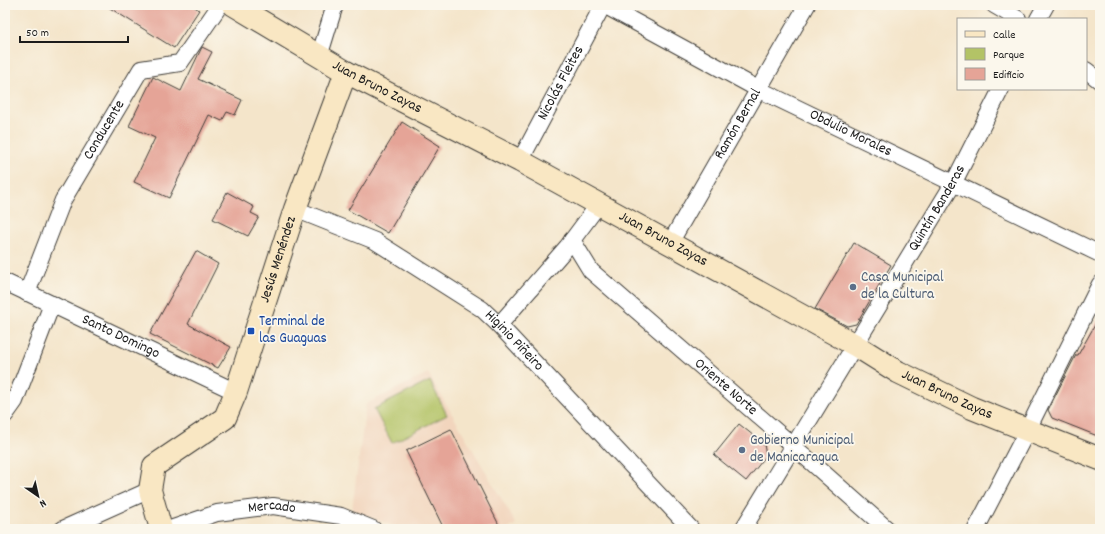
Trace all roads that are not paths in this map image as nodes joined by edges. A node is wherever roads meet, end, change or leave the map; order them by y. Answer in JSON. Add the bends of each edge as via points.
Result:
{"nodes":[{"id":1,"x":220,"y":5,"type":"edge"},
{"id":2,"x":234,"y":5,"type":"edge"},
{"id":3,"x":336,"y":5,"type":"edge"},
{"id":4,"x":604,"y":5,"type":"edge"},
{"id":5,"x":807,"y":5,"type":"edge"},
{"id":6,"x":994,"y":5,"type":"edge"},
{"id":7,"x":1046,"y":5,"type":"edge"},
{"id":8,"x":1016,"y":18,"type":"edge"},
{"id":9,"x":1039,"y":18,"type":"edge"},
{"id":10,"x":319,"y":57,"type":"junction"},
{"id":11,"x":1087,"y":71,"type":"edge"},
{"id":12,"x":346,"y":72,"type":"junction"},
{"id":13,"x":1100,"y":81,"type":"edge"},
{"id":14,"x":758,"y":89,"type":"junction"},
{"id":15,"x":1000,"y":90,"type":"edge"},
{"id":16,"x":520,"y":161,"type":"junction"},
{"id":17,"x":953,"y":184,"type":"junction"},
{"id":18,"x":598,"y":204,"type":"junction"},
{"id":19,"x":295,"y":209,"type":"junction"},
{"id":20,"x":572,"y":240,"type":"junction"},
{"id":21,"x":670,"y":242,"type":"junction"},
{"id":22,"x":1100,"y":254,"type":"edge"},
{"id":23,"x":5,"y":282,"type":"edge"},
{"id":24,"x":1100,"y":284,"type":"edge"},
{"id":25,"x":27,"y":293,"type":"junction"},
{"id":26,"x":52,"y":304,"type":"junction"},
{"id":27,"x":499,"y":325,"type":"junction"},
{"id":28,"x":855,"y":345,"type":"junction"},
{"id":29,"x":236,"y":392,"type":"junction"},
{"id":30,"x":5,"y":415,"type":"edge"},
{"id":31,"x":1027,"y":430,"type":"junction"},
{"id":32,"x":792,"y":445,"type":"junction"},
{"id":33,"x":1100,"y":459,"type":"edge"},
{"id":34,"x":150,"y":490,"type":"junction"},
{"id":35,"x":63,"y":529,"type":"edge"},
{"id":36,"x":161,"y":529,"type":"edge"},
{"id":37,"x":170,"y":529,"type":"edge"},
{"id":38,"x":373,"y":529,"type":"edge"},
{"id":39,"x":690,"y":529,"type":"edge"},
{"id":40,"x":743,"y":529,"type":"edge"},
{"id":41,"x":887,"y":529,"type":"edge"},
{"id":42,"x":976,"y":529,"type":"edge"}],
"edges":[{"from":1,"to":25,"type":"street","name":"Conducente","via":[[180,63],[141,69],[63,200]]},
{"from":2,"to":10,"type":"main road","name":"Juan Bruno Zayas"},
{"from":3,"to":10,"type":"street"},
{"from":4,"to":14,"type":"street","name":"Obdulio Morales"},
{"from":4,"to":16,"type":"street","name":"Nicolás Fleites"},
{"from":5,"to":14,"type":"street","name":"Ramón Bernal"},
{"from":6,"to":8,"type":"street"},
{"from":7,"to":9,"type":"street"},
{"from":10,"to":12,"type":"main road","name":"Juan Bruno Zayas"},
{"from":11,"to":13,"type":"street"},
{"from":12,"to":16,"type":"main road","name":"Juan Bruno Zayas"},
{"from":12,"to":19,"type":"main road","name":"Jesús Menéndez"},
{"from":14,"to":17,"type":"street","name":"Obdulio Morales"},
{"from":14,"to":21,"type":"street","name":"Ramón Bernal"},
{"from":15,"to":17,"type":"street","name":"Quintín Banderas"},
{"from":16,"to":18,"type":"main road","name":"Juan Bruno Zayas"},
{"from":17,"to":22,"type":"street","name":"Obdulio Morales"},
{"from":17,"to":28,"type":"street","name":"Quintín Banderas"},
{"from":18,"to":20,"type":"street"},
{"from":18,"to":21,"type":"main road","name":"Juan Bruno Zayas"},
{"from":19,"to":27,"type":"street","name":"Higinio Piñeiro","via":[[375,241],[482,309]]},
{"from":19,"to":29,"type":"main road","name":"Jesús Menéndez"},
{"from":20,"to":27,"type":"street"},
{"from":20,"to":32,"type":"street","name":"Oriente Norte","via":[[591,271]]},
{"from":21,"to":28,"type":"main road","name":"Juan Bruno Zayas"},
{"from":23,"to":25,"type":"street","name":"Santo Domingo"},
{"from":24,"to":31,"type":"street"},
{"from":25,"to":26,"type":"street","name":"Santo Domingo"},
{"from":26,"to":29,"type":"street","name":"Santo Domingo"},
{"from":26,"to":30,"type":"street","via":[[15,401]]},
{"from":27,"to":39,"type":"street","name":"Higinio Piñeiro"},
{"from":28,"to":31,"type":"main road","name":"Juan Bruno Zayas","via":[[905,375],[972,408]]},
{"from":28,"to":32,"type":"street","name":"Quintín Banderas"},
{"from":29,"to":34,"type":"main road","name":"Jesús Menéndez","via":[[225,418],[154,466]]},
{"from":31,"to":33,"type":"main road","name":"Juan Bruno Zayas"},
{"from":31,"to":42,"type":"street"},
{"from":32,"to":40,"type":"street","name":"Quintín Banderas"},
{"from":32,"to":41,"type":"street","name":"Oriente Norte"},
{"from":34,"to":35,"type":"street"},
{"from":34,"to":36,"type":"main road","name":"Jesús Menéndez"},
{"from":37,"to":38,"type":"street","name":"Mercado","via":[[217,513],[272,506],[341,516]]}]}
